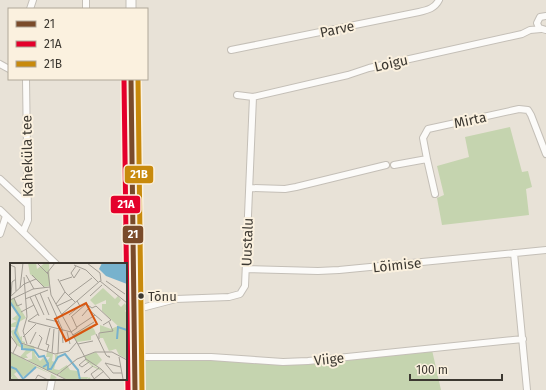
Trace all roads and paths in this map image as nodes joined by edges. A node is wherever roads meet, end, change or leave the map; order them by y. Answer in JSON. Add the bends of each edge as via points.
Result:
{"nodes":[{"id":1,"x":439,"y":0,"type":"edge"},
{"id":2,"x":546,"y":9,"type":"edge"},
{"id":3,"x":543,"y":16,"type":"edge"},
{"id":4,"x":537,"y":23,"type":"junction"},
{"id":5,"x":530,"y":30,"type":"junction"},
{"id":6,"x":543,"y":30,"type":"edge"},
{"id":7,"x":231,"y":50,"type":"dead end"},
{"id":8,"x":26,"y":80,"type":"edge"},
{"id":9,"x":131,"y":80,"type":"edge"},
{"id":10,"x":237,"y":95,"type":"dead end"},
{"id":11,"x":253,"y":97,"type":"junction"},
{"id":12,"x":543,"y":139,"type":"edge"},
{"id":13,"x":546,"y":154,"type":"edge"},
{"id":14,"x":427,"y":159,"type":"junction"},
{"id":15,"x":386,"y":165,"type":"dead end"},
{"id":16,"x":394,"y":165,"type":"dead end"},
{"id":17,"x":0,"y":179,"type":"edge"},
{"id":18,"x":250,"y":188,"type":"junction"},
{"id":19,"x":435,"y":194,"type":"dead end"},
{"id":20,"x":27,"y":204,"type":"junction"},
{"id":21,"x":0,"y":210,"type":"edge"},
{"id":22,"x":6,"y":216,"type":"junction"},
{"id":23,"x":23,"y":232,"type":"junction"},
{"id":24,"x":0,"y":234,"type":"edge"},
{"id":25,"x":546,"y":250,"type":"edge"},
{"id":26,"x":514,"y":253,"type":"junction"},
{"id":27,"x":55,"y":263,"type":"edge"},
{"id":28,"x":247,"y":269,"type":"junction"},
{"id":29,"x":130,"y":309,"type":"edge"},
{"id":30,"x":522,"y":339,"type":"junction"},
{"id":31,"x":134,"y":357,"type":"junction"},
{"id":32,"x":52,"y":380,"type":"edge"},
{"id":33,"x":50,"y":390,"type":"edge"},
{"id":34,"x":135,"y":390,"type":"edge"},
{"id":35,"x":527,"y":390,"type":"edge"}],
"edges":[{"from":1,"to":7,"type":"street","name":"Parve","via":[[430,9],[419,12]]},
{"from":2,"to":3,"type":"street"},
{"from":3,"to":4,"type":"street","name":"Loigu"},
{"from":4,"to":5,"type":"street","name":"Loigu"},
{"from":4,"to":6,"type":"street"},
{"from":5,"to":6,"type":"street","name":"Loigu"},
{"from":5,"to":11,"type":"street","name":"Loigu","via":[[522,34]]},
{"from":8,"to":20,"type":"street","name":"Kaheküla tee"},
{"from":9,"to":29,"type":"street"},
{"from":10,"to":11,"type":"street"},
{"from":11,"to":18,"type":"street","name":"Uustalu"},
{"from":12,"to":13,"type":"street","name":"Mirta"},
{"from":12,"to":14,"type":"street","name":"Mirta","via":[[528,110],[519,109],[428,129],[423,138]]},
{"from":14,"to":16,"type":"street"},
{"from":14,"to":19,"type":"street","name":"Mirta"},
{"from":15,"to":18,"type":"street","via":[[285,189]]},
{"from":17,"to":20,"type":"street"},
{"from":18,"to":28,"type":"street","name":"Uustalu"},
{"from":20,"to":23,"type":"street","name":"Kaheküla tee","via":[[28,220]]},
{"from":21,"to":22,"type":"street"},
{"from":22,"to":23,"type":"street"},
{"from":22,"to":24,"type":"street"},
{"from":23,"to":27,"type":"street"},
{"from":25,"to":26,"type":"street","name":"Lõimise"},
{"from":26,"to":28,"type":"street","name":"Lõimise","via":[[339,270]]},
{"from":26,"to":30,"type":"street"},
{"from":28,"to":29,"type":"street","name":"Uustalu","via":[[245,286],[240,294],[229,297],[176,299]]},
{"from":29,"to":31,"type":"street"},
{"from":30,"to":31,"type":"street","name":"Viige","via":[[308,362],[211,357]]},
{"from":30,"to":35,"type":"street"},
{"from":31,"to":34,"type":"street"},
{"from":32,"to":33,"type":"street"}]}
